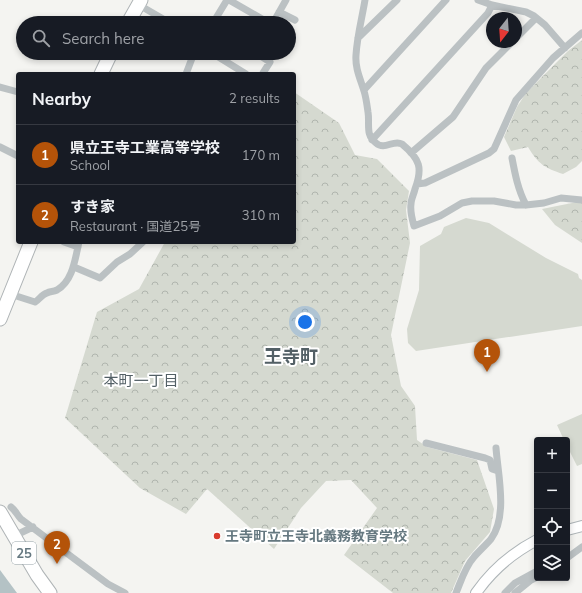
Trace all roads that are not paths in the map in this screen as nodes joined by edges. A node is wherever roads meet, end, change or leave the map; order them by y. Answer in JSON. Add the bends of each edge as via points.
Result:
{"nodes":[{"id":1,"x":228,"y":0,"type":"edge"},
{"id":2,"x":286,"y":0,"type":"edge"},
{"id":3,"x":365,"y":0,"type":"edge"},
{"id":4,"x":397,"y":0,"type":"edge"},
{"id":5,"x":446,"y":0,"type":"edge"},
{"id":6,"x":478,"y":0,"type":"edge"},
{"id":7,"x":140,"y":2,"type":"edge"},
{"id":8,"x":492,"y":5,"type":"junction"},
{"id":9,"x":279,"y":12,"type":"junction"},
{"id":10,"x":132,"y":16,"type":"edge"},
{"id":11,"x":160,"y":16,"type":"edge"},
{"id":12,"x":218,"y":16,"type":"edge"},
{"id":13,"x":257,"y":16,"type":"edge"},
{"id":14,"x":277,"y":16,"type":"edge"},
{"id":15,"x":288,"y":16,"type":"edge"},
{"id":16,"x":536,"y":18,"type":"junction"},
{"id":17,"x":522,"y":32,"type":"edge"},
{"id":18,"x":582,"y":33,"type":"edge"},
{"id":19,"x":358,"y":38,"type":"junction"},
{"id":20,"x":506,"y":48,"type":"edge"},
{"id":21,"x":565,"y":48,"type":"junction"},
{"id":22,"x":108,"y":60,"type":"edge"},
{"id":23,"x":191,"y":60,"type":"edge"},
{"id":24,"x":223,"y":60,"type":"edge"},
{"id":25,"x":267,"y":60,"type":"edge"},
{"id":26,"x":101,"y":72,"type":"edge"},
{"id":27,"x":187,"y":72,"type":"edge"},
{"id":28,"x":243,"y":72,"type":"edge"},
{"id":29,"x":264,"y":72,"type":"edge"},
{"id":30,"x":0,"y":87,"type":"edge"},
{"id":31,"x":364,"y":90,"type":"junction"},
{"id":32,"x":16,"y":91,"type":"edge"},
{"id":33,"x":372,"y":140,"type":"junction"},
{"id":34,"x":0,"y":147,"type":"edge"},
{"id":35,"x":411,"y":153,"type":"junction"},
{"id":36,"x":16,"y":155,"type":"edge"},
{"id":37,"x":512,"y":158,"type":"dead end"},
{"id":38,"x":417,"y":184,"type":"junction"},
{"id":39,"x":582,"y":200,"type":"edge"},
{"id":40,"x":526,"y":205,"type":"junction"},
{"id":41,"x":30,"y":244,"type":"edge"},
{"id":42,"x":78,"y":244,"type":"edge"},
{"id":43,"x":141,"y":244,"type":"edge"},
{"id":44,"x":74,"y":267,"type":"junction"},
{"id":45,"x":10,"y":294,"type":"junction"},
{"id":46,"x":0,"y":319,"type":"edge"},
{"id":47,"x":426,"y":443,"type":"dead end"},
{"id":48,"x":496,"y":448,"type":"dead end"},
{"id":49,"x":498,"y":471,"type":"junction"},
{"id":50,"x":6,"y":509,"type":"edge"},
{"id":51,"x":582,"y":526,"type":"edge"},
{"id":52,"x":33,"y":528,"type":"junction"},
{"id":53,"x":570,"y":529,"type":"edge"},
{"id":54,"x":14,"y":536,"type":"junction"},
{"id":55,"x":534,"y":542,"type":"edge"},
{"id":56,"x":582,"y":543,"type":"edge"},
{"id":57,"x":582,"y":547,"type":"edge"},
{"id":58,"x":570,"y":551,"type":"edge"},
{"id":59,"x":570,"y":556,"type":"edge"},
{"id":60,"x":534,"y":573,"type":"edge"},
{"id":61,"x":534,"y":578,"type":"edge"},
{"id":62,"x":50,"y":593,"type":"edge"},
{"id":63,"x":125,"y":593,"type":"edge"},
{"id":64,"x":456,"y":593,"type":"edge"},
{"id":65,"x":476,"y":593,"type":"edge"},
{"id":66,"x":505,"y":593,"type":"edge"},
{"id":67,"x":515,"y":593,"type":"edge"}],
"edges":[{"from":1,"to":12,"type":"street"},
{"from":1,"to":13,"type":"street"},
{"from":2,"to":9,"type":"street"},
{"from":3,"to":19,"type":"street"},
{"from":4,"to":19,"type":"street"},
{"from":5,"to":31,"type":"street"},
{"from":6,"to":8,"type":"street"},
{"from":7,"to":10,"type":"highway"},
{"from":7,"to":11,"type":"street"},
{"from":8,"to":16,"type":"street","via":[[526,12]]},
{"from":8,"to":33,"type":"street","via":[[488,13]]},
{"from":9,"to":14,"type":"street"},
{"from":9,"to":15,"type":"street"},
{"from":16,"to":17,"type":"street"},
{"from":16,"to":21,"type":"street"},
{"from":18,"to":21,"type":"street"},
{"from":19,"to":31,"type":"street","via":[[356,63]]},
{"from":20,"to":35,"type":"street","via":[[486,68],[453,117]]},
{"from":21,"to":38,"type":"street","via":[[516,100],[494,149],[425,183]]},
{"from":22,"to":26,"type":"highway"},
{"from":23,"to":27,"type":"street"},
{"from":24,"to":28,"type":"street"},
{"from":25,"to":29,"type":"street","via":[[270,62]]},
{"from":30,"to":32,"type":"street"},
{"from":31,"to":33,"type":"street","via":[[369,134]]},
{"from":33,"to":35,"type":"street","via":[[382,146],[399,142]]},
{"from":34,"to":36,"type":"street"},
{"from":35,"to":38,"type":"street","via":[[419,166]]},
{"from":37,"to":40,"type":"street","via":[[518,186]]},
{"from":38,"to":40,"type":"street","via":[[410,210],[414,226],[440,216],[462,203],[472,201]]},
{"from":39,"to":40,"type":"street","via":[[561,198]]},
{"from":41,"to":45,"type":"highway"},
{"from":42,"to":44,"type":"street"},
{"from":43,"to":44,"type":"street","via":[[100,278]]},
{"from":44,"to":45,"type":"street","via":[[62,286],[35,302]]},
{"from":45,"to":46,"type":"highway"},
{"from":47,"to":49,"type":"street","via":[[485,458],[490,460],[492,469]]},
{"from":48,"to":49,"type":"street"},
{"from":49,"to":64,"type":"street","via":[[501,513],[497,528],[467,567]]},
{"from":50,"to":52,"type":"street","via":[[16,511],[17,515]]},
{"from":50,"to":54,"type":"highway","number":"25"},
{"from":51,"to":53,"type":"street"},
{"from":52,"to":54,"type":"street"},
{"from":52,"to":63,"type":"street","via":[[108,584]]},
{"from":54,"to":62,"type":"highway","number":"25"},
{"from":55,"to":65,"type":"street","via":[[505,560]]},
{"from":56,"to":58,"type":"street"},
{"from":57,"to":59,"type":"street"},
{"from":60,"to":66,"type":"street","via":[[515,583]]},
{"from":61,"to":67,"type":"street"}]}
